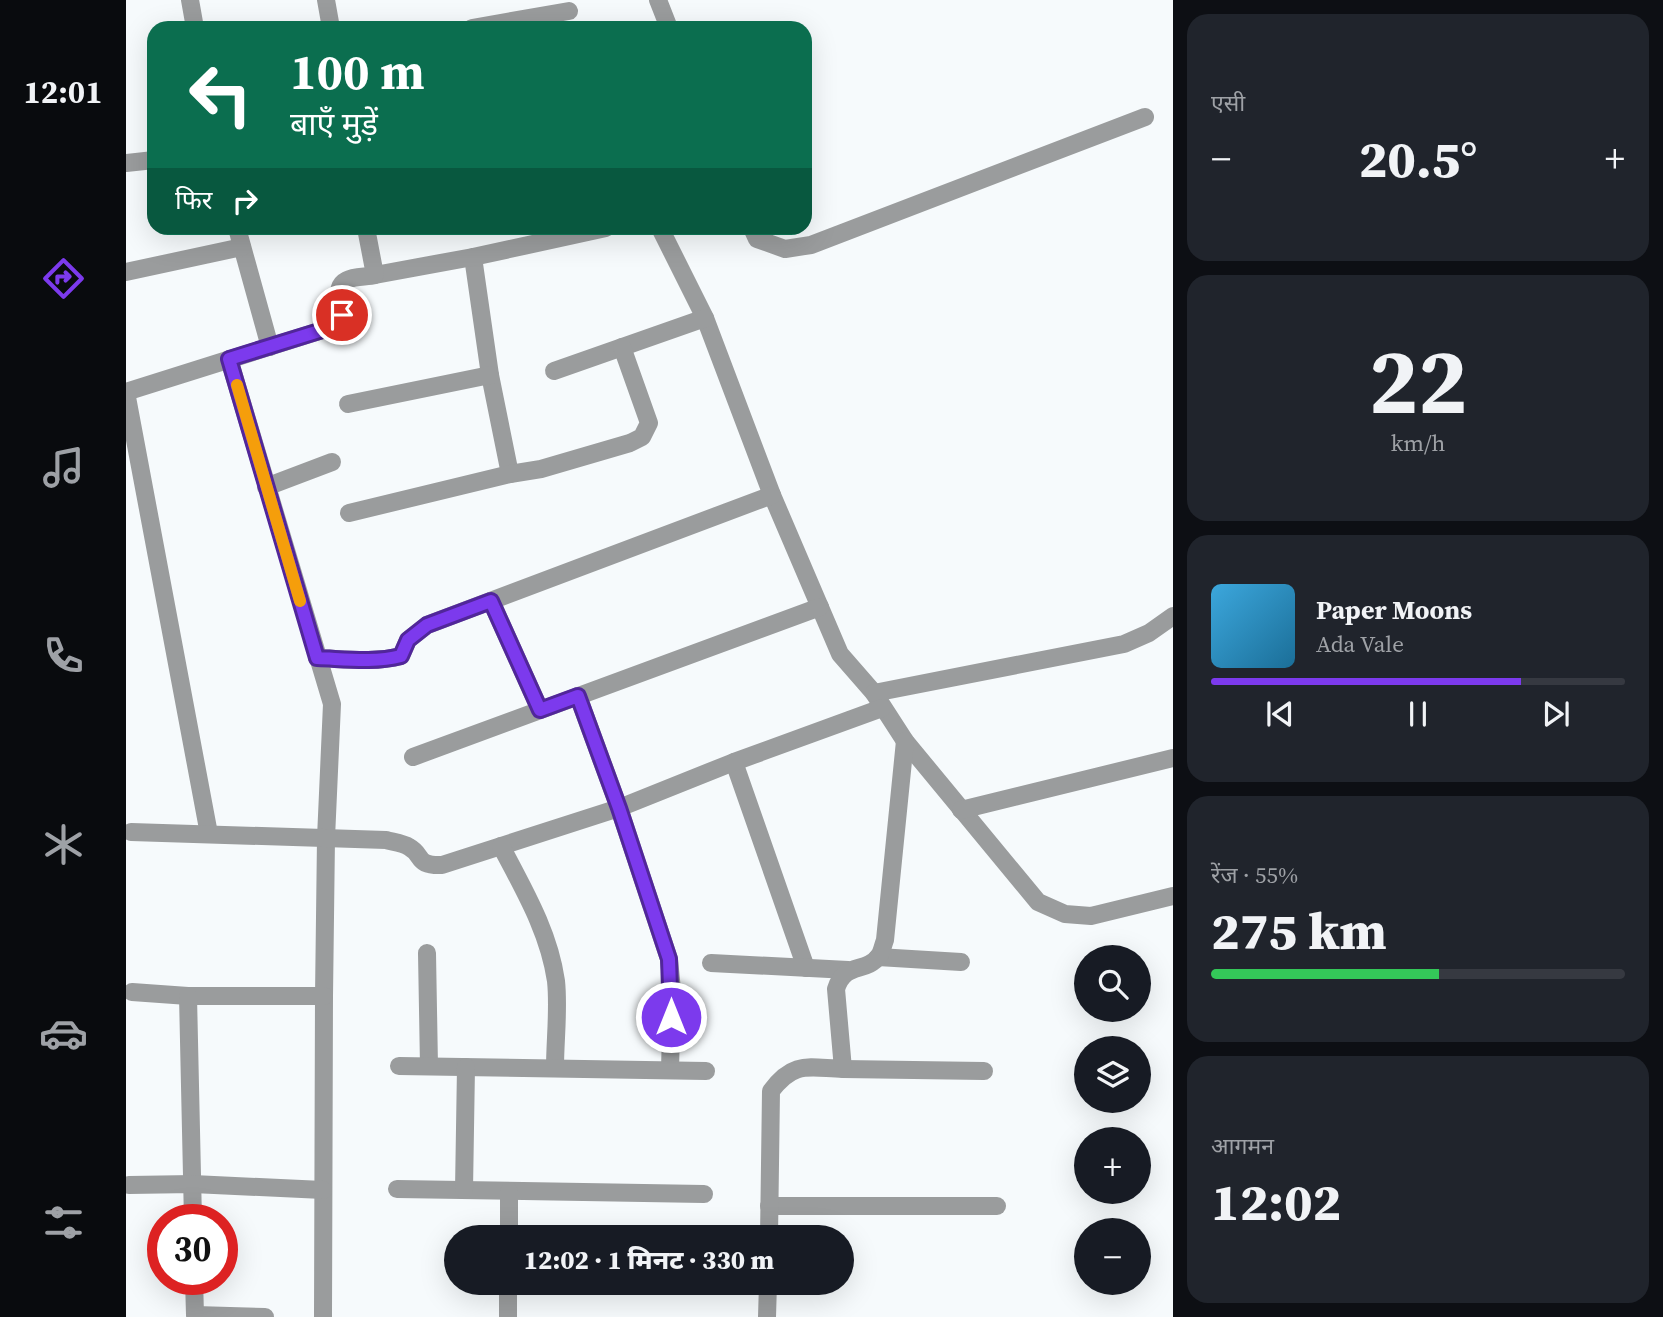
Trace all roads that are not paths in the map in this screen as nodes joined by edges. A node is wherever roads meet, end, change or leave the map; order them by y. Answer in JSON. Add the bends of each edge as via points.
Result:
{"nodes":[{"id":1,"x":190,"y":0,"type":"edge"},
{"id":2,"x":326,"y":0,"type":"edge"},
{"id":3,"x":661,"y":1,"type":"edge"},
{"id":4,"x":567,"y":5,"type":"edge"},
{"id":5,"x":194,"y":21,"type":"edge"},
{"id":6,"x":330,"y":21,"type":"edge"},
{"id":7,"x":501,"y":21,"type":"edge"},
{"id":8,"x":667,"y":21,"type":"edge"},
{"id":9,"x":1145,"y":117,"type":"dead end"},
{"id":10,"x":147,"y":161,"type":"edge"},
{"id":11,"x":126,"y":163,"type":"edge"},
{"id":12,"x":239,"y":235,"type":"edge"},
{"id":13,"x":367,"y":235,"type":"edge"},
{"id":14,"x":574,"y":235,"type":"edge"},
{"id":15,"x":664,"y":235,"type":"edge"},
{"id":16,"x":755,"y":235,"type":"edge"},
{"id":17,"x":242,"y":247,"type":"junction"},
{"id":18,"x":473,"y":257,"type":"junction"},
{"id":19,"x":126,"y":272,"type":"edge"},
{"id":20,"x":375,"y":275,"type":"junction"},
{"id":21,"x":705,"y":318,"type":"junction"},
{"id":22,"x":270,"y":347,"type":"junction"},
{"id":23,"x":622,"y":347,"type":"junction"},
{"id":24,"x":229,"y":359,"type":"junction"},
{"id":25,"x":554,"y":371,"type":"dead end"},
{"id":26,"x":491,"y":375,"type":"junction"},
{"id":27,"x":126,"y":392,"type":"edge"},
{"id":28,"x":348,"y":404,"type":"dead end"},
{"id":29,"x":332,"y":462,"type":"dead end"},
{"id":30,"x":510,"y":474,"type":"junction"},
{"id":31,"x":266,"y":487,"type":"junction"},
{"id":32,"x":772,"y":495,"type":"junction"},
{"id":33,"x":349,"y":513,"type":"dead end"},
{"id":34,"x":491,"y":601,"type":"junction"},
{"id":35,"x":820,"y":607,"type":"junction"},
{"id":36,"x":1173,"y":618,"type":"edge"},
{"id":37,"x":317,"y":658,"type":"junction"},
{"id":38,"x":578,"y":696,"type":"junction"},
{"id":39,"x":878,"y":701,"type":"junction"},
{"id":40,"x":540,"y":710,"type":"junction"},
{"id":41,"x":905,"y":741,"type":"junction"},
{"id":42,"x":413,"y":757,"type":"dead end"},
{"id":43,"x":1173,"y":758,"type":"edge"},
{"id":44,"x":734,"y":762,"type":"junction"},
{"id":45,"x":619,"y":808,"type":"junction"},
{"id":46,"x":961,"y":810,"type":"junction"},
{"id":47,"x":131,"y":832,"type":"dead end"},
{"id":48,"x":209,"y":834,"type":"junction"},
{"id":49,"x":326,"y":838,"type":"junction"},
{"id":50,"x":501,"y":846,"type":"junction"},
{"id":51,"x":1173,"y":895,"type":"edge"},
{"id":52,"x":427,"y":953,"type":"dead end"},
{"id":53,"x":878,"y":957,"type":"junction"},
{"id":54,"x":961,"y":962,"type":"dead end"},
{"id":55,"x":711,"y":963,"type":"dead end"},
{"id":56,"x":806,"y":968,"type":"junction"},
{"id":57,"x":848,"y":970,"type":"junction"},
{"id":58,"x":132,"y":992,"type":"dead end"},
{"id":59,"x":188,"y":996,"type":"junction"},
{"id":60,"x":324,"y":996,"type":"junction"},
{"id":61,"x":399,"y":1066,"type":"dead end"},
{"id":62,"x":429,"y":1066,"type":"junction"},
{"id":63,"x":466,"y":1067,"type":"junction"},
{"id":64,"x":555,"y":1068,"type":"junction"},
{"id":65,"x":843,"y":1069,"type":"junction"},
{"id":66,"x":670,"y":1070,"type":"junction"},
{"id":67,"x":706,"y":1071,"type":"dead end"},
{"id":68,"x":984,"y":1071,"type":"dead end"},
{"id":69,"x":192,"y":1184,"type":"junction"},
{"id":70,"x":129,"y":1185,"type":"dead end"},
{"id":71,"x":323,"y":1189,"type":"junction"},
{"id":72,"x":397,"y":1189,"type":"dead end"},
{"id":73,"x":464,"y":1190,"type":"junction"},
{"id":74,"x":509,"y":1191,"type":"junction"},
{"id":75,"x":704,"y":1194,"type":"dead end"},
{"id":76,"x":193,"y":1204,"type":"edge"},
{"id":77,"x":769,"y":1206,"type":"junction"},
{"id":78,"x":997,"y":1206,"type":"dead end"},
{"id":79,"x":509,"y":1225,"type":"edge"},
{"id":80,"x":769,"y":1225,"type":"edge"},
{"id":81,"x":194,"y":1295,"type":"edge"},
{"id":82,"x":508,"y":1295,"type":"edge"},
{"id":83,"x":768,"y":1295,"type":"edge"},
{"id":84,"x":194,"y":1316,"type":"edge"},
{"id":85,"x":265,"y":1317,"type":"edge"},
{"id":86,"x":323,"y":1317,"type":"edge"},
{"id":87,"x":508,"y":1317,"type":"edge"},
{"id":88,"x":767,"y":1317,"type":"edge"}],
"edges":[{"from":1,"to":5,"type":"street"},
{"from":2,"to":6,"type":"street"},
{"from":3,"to":8,"type":"street"},
{"from":4,"to":7,"type":"street"},
{"from":9,"to":16,"type":"street","via":[[811,245],[785,249]]},
{"from":10,"to":11,"type":"street"},
{"from":12,"to":17,"type":"street"},
{"from":13,"to":20,"type":"street"},
{"from":14,"to":18,"type":"street"},
{"from":15,"to":21,"type":"street"},
{"from":17,"to":19,"type":"street"},
{"from":17,"to":22,"type":"street"},
{"from":18,"to":20,"type":"street"},
{"from":18,"to":26,"type":"street"},
{"from":20,"to":22,"type":"street","via":[[341,285],[342,315],[337,323]]},
{"from":21,"to":23,"type":"street"},
{"from":21,"to":32,"type":"street"},
{"from":22,"to":24,"type":"street"},
{"from":23,"to":25,"type":"street"},
{"from":23,"to":30,"type":"street","via":[[649,423],[642,437],[541,469]]},
{"from":24,"to":27,"type":"street"},
{"from":24,"to":31,"type":"street"},
{"from":26,"to":28,"type":"street"},
{"from":26,"to":30,"type":"street"},
{"from":27,"to":48,"type":"street"},
{"from":29,"to":31,"type":"street"},
{"from":30,"to":33,"type":"street"},
{"from":31,"to":37,"type":"street"},
{"from":32,"to":34,"type":"street"},
{"from":32,"to":35,"type":"street"},
{"from":34,"to":37,"type":"street","via":[[427,625],[408,640],[401,656],[387,660]]},
{"from":34,"to":40,"type":"street"},
{"from":35,"to":38,"type":"street"},
{"from":35,"to":39,"type":"street","via":[[841,654]]},
{"from":36,"to":39,"type":"street","via":[[1124,644]]},
{"from":37,"to":49,"type":"street","via":[[332,704]]},
{"from":38,"to":40,"type":"street"},
{"from":38,"to":45,"type":"street"},
{"from":39,"to":41,"type":"street"},
{"from":39,"to":44,"type":"street"},
{"from":40,"to":42,"type":"street"},
{"from":41,"to":46,"type":"street"},
{"from":41,"to":53,"type":"street","via":[[886,940]]},
{"from":43,"to":46,"type":"street"},
{"from":44,"to":45,"type":"street"},
{"from":44,"to":56,"type":"street"},
{"from":45,"to":50,"type":"street"},
{"from":45,"to":66,"type":"street","via":[[669,959]]},
{"from":46,"to":51,"type":"street","via":[[1038,902],[1065,914],[1091,916]]},
{"from":47,"to":48,"type":"street"},
{"from":48,"to":49,"type":"street"},
{"from":49,"to":50,"type":"street","via":[[386,840],[411,847],[430,865]]},
{"from":49,"to":60,"type":"street"},
{"from":50,"to":64,"type":"street","via":[[538,918],[552,960]]},
{"from":52,"to":62,"type":"street"},
{"from":53,"to":54,"type":"street"},
{"from":53,"to":57,"type":"street"},
{"from":55,"to":56,"type":"street"},
{"from":56,"to":57,"type":"street"},
{"from":57,"to":65,"type":"street","via":[[836,989]]},
{"from":58,"to":59,"type":"street"},
{"from":59,"to":60,"type":"street"},
{"from":59,"to":69,"type":"street"},
{"from":60,"to":71,"type":"street"},
{"from":61,"to":62,"type":"street"},
{"from":62,"to":63,"type":"street"},
{"from":63,"to":64,"type":"street"},
{"from":63,"to":73,"type":"street"},
{"from":64,"to":66,"type":"street"},
{"from":65,"to":68,"type":"street"},
{"from":65,"to":77,"type":"street","via":[[796,1068],[771,1091]]},
{"from":66,"to":67,"type":"street"},
{"from":69,"to":70,"type":"street"},
{"from":69,"to":71,"type":"street"},
{"from":69,"to":76,"type":"street"},
{"from":71,"to":86,"type":"street"},
{"from":72,"to":73,"type":"street"},
{"from":73,"to":74,"type":"street"},
{"from":74,"to":75,"type":"street"},
{"from":74,"to":79,"type":"street"},
{"from":77,"to":78,"type":"street"},
{"from":77,"to":80,"type":"street"},
{"from":81,"to":84,"type":"street"},
{"from":82,"to":87,"type":"street"},
{"from":83,"to":88,"type":"street"},
{"from":84,"to":85,"type":"street"}]}
